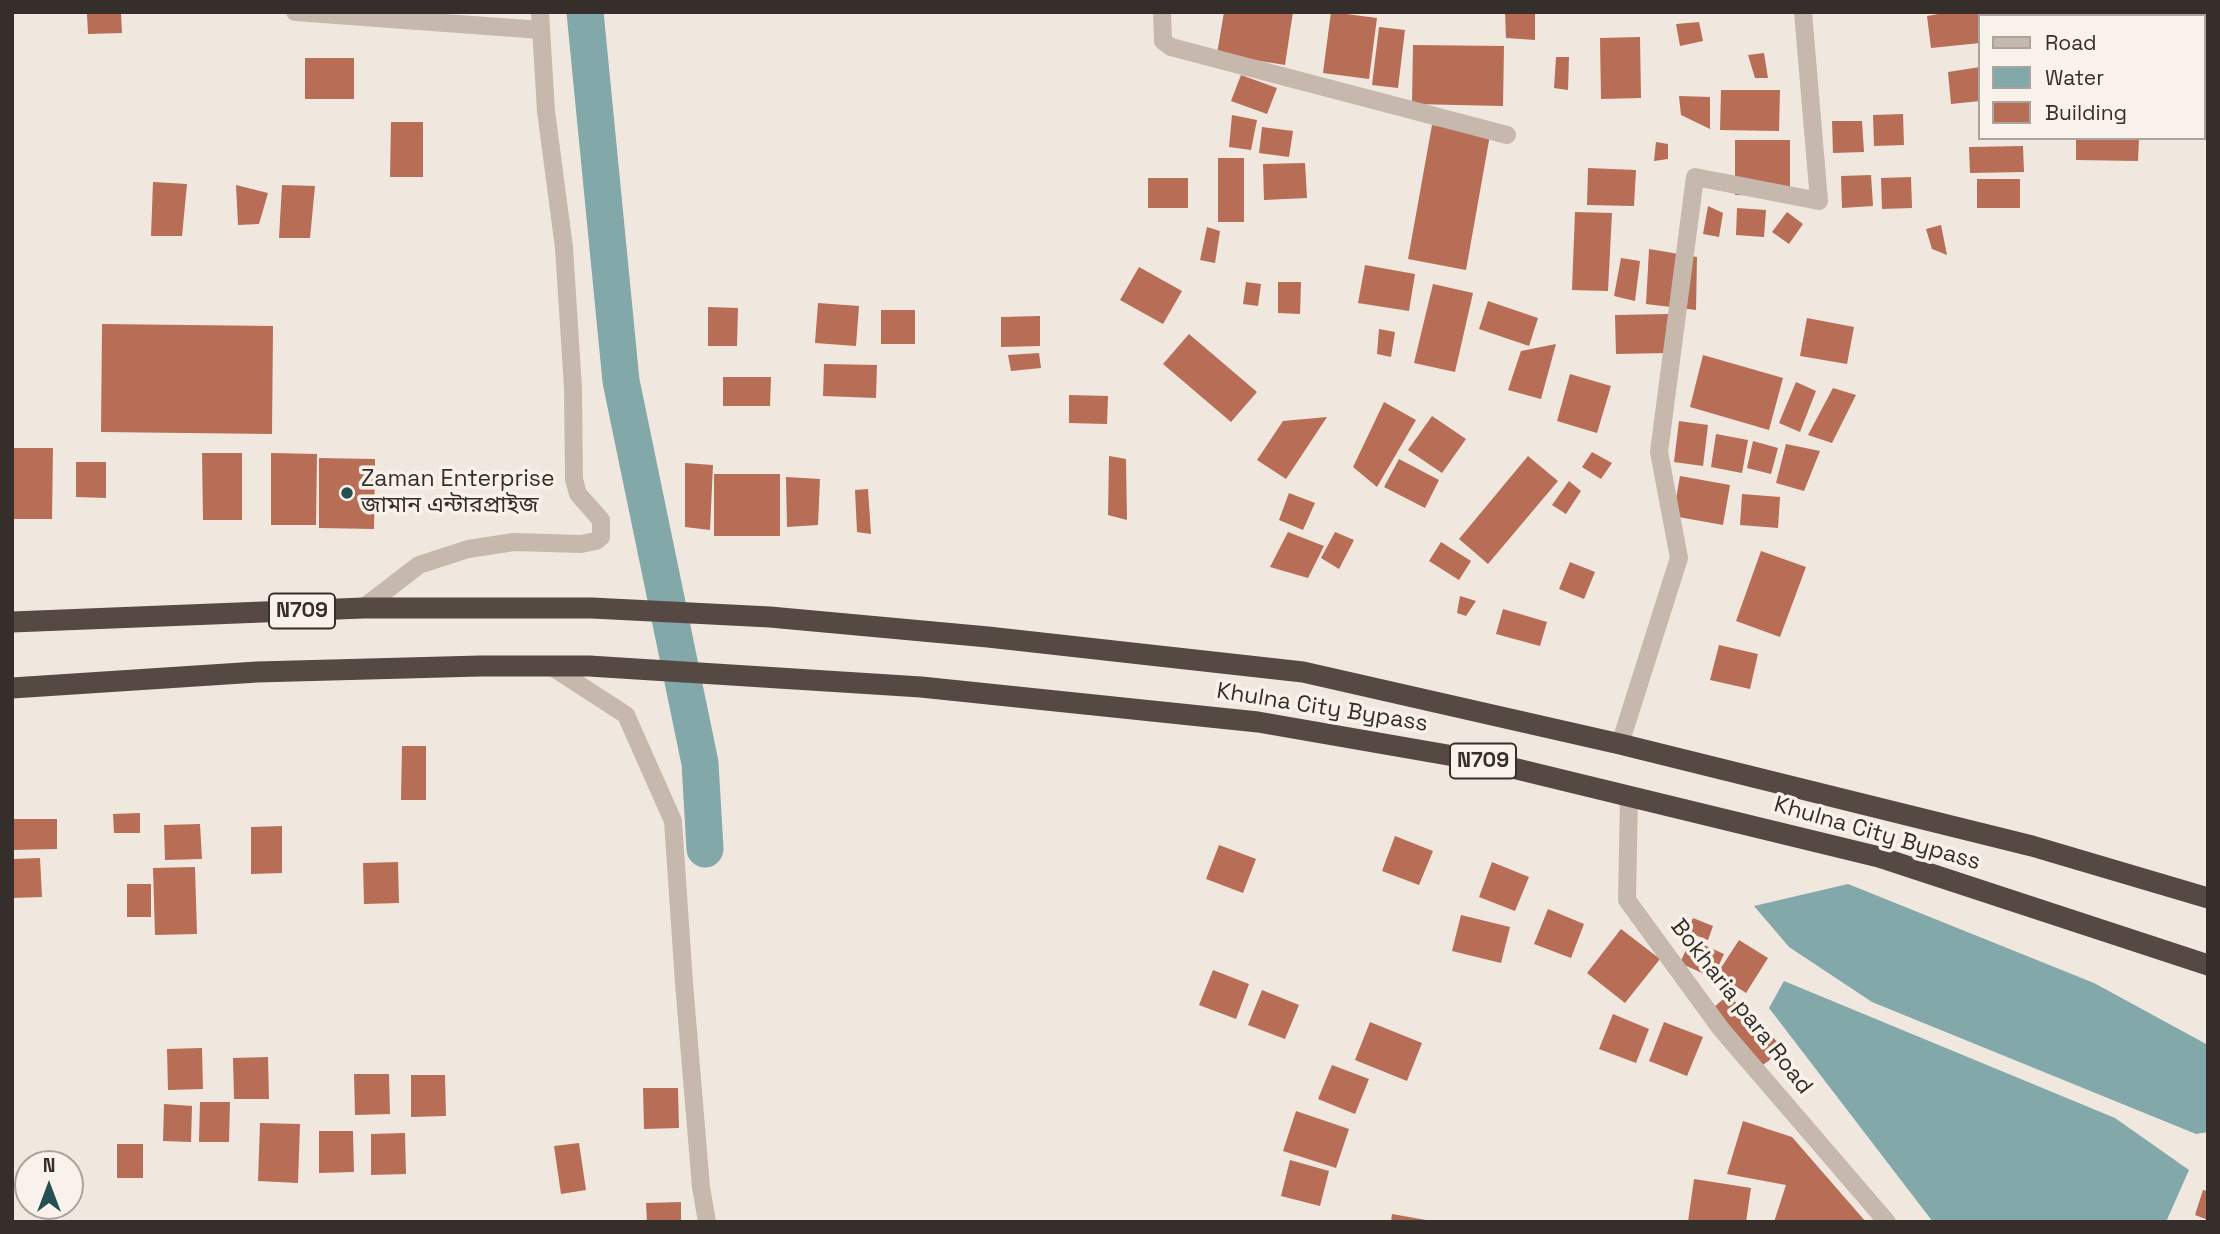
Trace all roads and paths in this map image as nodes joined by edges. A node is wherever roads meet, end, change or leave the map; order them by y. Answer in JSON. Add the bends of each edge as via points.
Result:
{"nodes":[{"id":1,"x":295,"y":12,"type":"edge"},
{"id":2,"x":1161,"y":12,"type":"edge"},
{"id":3,"x":1803,"y":12,"type":"edge"},
{"id":4,"x":541,"y":21,"type":"edge"},
{"id":5,"x":1507,"y":135,"type":"dead end"},
{"id":6,"x":363,"y":608,"type":"junction"},
{"id":7,"x":12,"y":622,"type":"edge"},
{"id":8,"x":552,"y":667,"type":"junction"},
{"id":9,"x":12,"y":688,"type":"edge"},
{"id":10,"x":1620,"y":744,"type":"junction"},
{"id":11,"x":1629,"y":796,"type":"junction"},
{"id":12,"x":2208,"y":898,"type":"edge"},
{"id":13,"x":2208,"y":965,"type":"edge"},
{"id":14,"x":707,"y":1222,"type":"edge"},
{"id":15,"x":1887,"y":1222,"type":"edge"}],
"edges":[{"from":1,"to":4,"type":"street"},
{"from":2,"to":5,"type":"street","via":[[1163,41],[1171,47]]},
{"from":3,"to":10,"type":"street","via":[[1819,201],[1695,177],[1659,452],[1679,558]]},
{"from":4,"to":6,"type":"street","via":[[546,111],[564,248],[574,478],[578,494],[601,520],[601,537],[582,544],[514,542],[468,549],[419,565]]},
{"from":6,"to":7,"type":"highway","number":"N709"},
{"from":6,"to":10,"type":"highway","name":"Khulna City Bypass","number":"N709","via":[[592,608],[770,617],[988,637],[1303,672]]},
{"from":8,"to":9,"type":"highway","number":"N709","via":[[257,672]]},
{"from":8,"to":11,"type":"highway","name":"Khulna City Bypass","number":"N709","via":[[736,674],[1014,695],[1258,722],[1488,762]]},
{"from":8,"to":14,"type":"street","via":[[626,715],[673,821]]},
{"from":10,"to":12,"type":"highway","name":"Khulna City Bypass","number":"N709","via":[[2032,846]]},
{"from":11,"to":13,"type":"highway","name":"Khulna City Bypass","number":"N709","via":[[1879,857]]},
{"from":11,"to":15,"type":"street","name":"Bokharia para Road","via":[[1627,900],[1721,1029]]}]}
